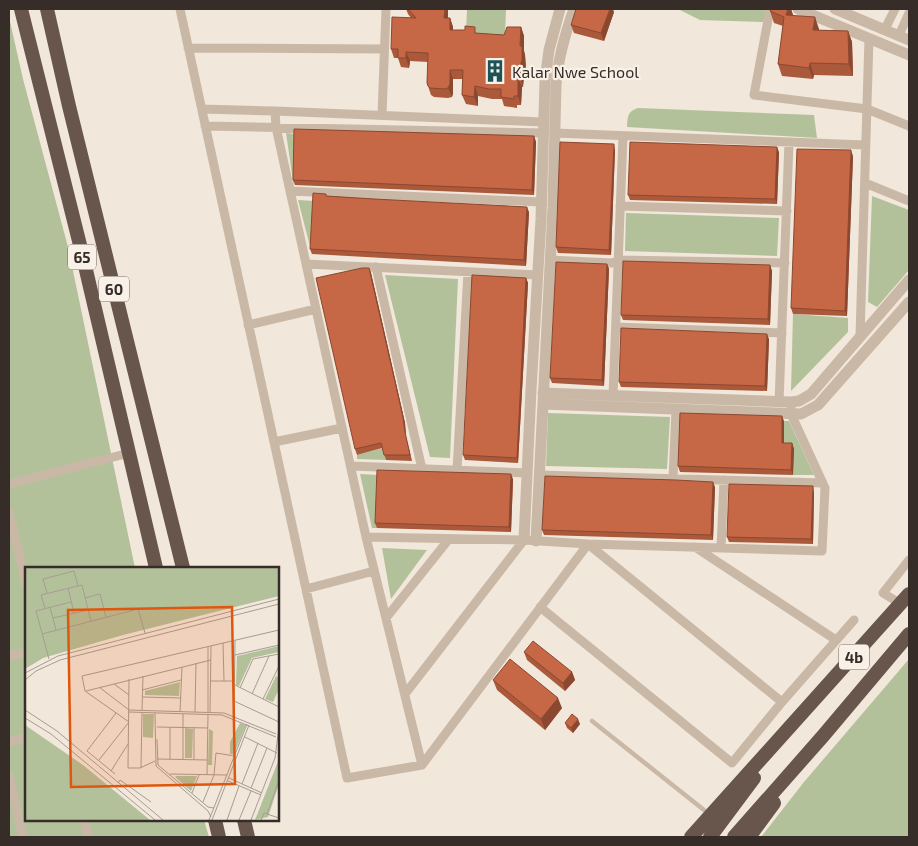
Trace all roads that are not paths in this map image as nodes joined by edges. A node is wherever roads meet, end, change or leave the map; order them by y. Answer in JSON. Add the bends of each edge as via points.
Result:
{"nodes":[{"id":1,"x":21,"y":9,"type":"edge"},
{"id":2,"x":47,"y":9,"type":"edge"},
{"id":3,"x":180,"y":9,"type":"edge"},
{"id":4,"x":386,"y":9,"type":"edge"},
{"id":5,"x":560,"y":9,"type":"edge"},
{"id":6,"x":574,"y":9,"type":"edge"},
{"id":7,"x":770,"y":9,"type":"edge"},
{"id":8,"x":798,"y":9,"type":"edge"},
{"id":9,"x":835,"y":9,"type":"edge"},
{"id":10,"x":895,"y":9,"type":"edge"},
{"id":11,"x":909,"y":13,"type":"edge"},
{"id":12,"x":885,"y":29,"type":"junction"},
{"id":13,"x":904,"y":37,"type":"edge"},
{"id":14,"x":869,"y":38,"type":"junction"},
{"id":15,"x":551,"y":40,"type":"junction"},
{"id":16,"x":563,"y":43,"type":"junction"},
{"id":17,"x":188,"y":48,"type":"junction"},
{"id":18,"x":384,"y":49,"type":"junction"},
{"id":19,"x":909,"y":55,"type":"edge"},
{"id":20,"x":867,"y":109,"type":"junction"},
{"id":21,"x":202,"y":110,"type":"junction"},
{"id":22,"x":275,"y":111,"type":"junction"},
{"id":23,"x":382,"y":115,"type":"junction"},
{"id":24,"x":205,"y":126,"type":"junction"},
{"id":25,"x":909,"y":126,"type":"edge"},
{"id":26,"x":276,"y":127,"type":"junction"},
{"id":27,"x":547,"y":130,"type":"junction"},
{"id":28,"x":623,"y":136,"type":"junction"},
{"id":29,"x":790,"y":142,"type":"junction"},
{"id":30,"x":865,"y":145,"type":"junction"},
{"id":31,"x":865,"y":183,"type":"junction"},
{"id":32,"x":290,"y":191,"type":"junction"},
{"id":33,"x":909,"y":201,"type":"edge"},
{"id":34,"x":541,"y":202,"type":"junction"},
{"id":35,"x":620,"y":206,"type":"junction"},
{"id":36,"x":787,"y":211,"type":"junction"},
{"id":37,"x":550,"y":260,"type":"junction"},
{"id":38,"x":618,"y":260,"type":"junction"},
{"id":39,"x":306,"y":264,"type":"junction"},
{"id":40,"x":785,"y":264,"type":"junction"},
{"id":41,"x":376,"y":267,"type":"junction"},
{"id":42,"x":468,"y":272,"type":"junction"},
{"id":43,"x":537,"y":275,"type":"junction"},
{"id":44,"x":909,"y":280,"type":"edge"},
{"id":45,"x":909,"y":302,"type":"edge"},
{"id":46,"x":316,"y":309,"type":"junction"},
{"id":47,"x":248,"y":324,"type":"junction"},
{"id":48,"x":616,"y":327,"type":"junction"},
{"id":49,"x":782,"y":333,"type":"junction"},
{"id":50,"x":860,"y":336,"type":"junction"},
{"id":51,"x":613,"y":396,"type":"junction"},
{"id":52,"x":543,"y":399,"type":"junction"},
{"id":53,"x":779,"y":402,"type":"junction"},
{"id":54,"x":723,"y":405,"type":"junction"},
{"id":55,"x":791,"y":408,"type":"junction"},
{"id":56,"x":676,"y":409,"type":"junction"},
{"id":57,"x":342,"y":428,"type":"junction"},
{"id":58,"x":274,"y":442,"type":"junction"},
{"id":59,"x":129,"y":452,"type":"junction"},
{"id":60,"x":351,"y":466,"type":"junction"},
{"id":61,"x":422,"y":469,"type":"junction"},
{"id":62,"x":457,"y":470,"type":"junction"},
{"id":63,"x":527,"y":473,"type":"junction"},
{"id":64,"x":539,"y":474,"type":"junction"},
{"id":65,"x":673,"y":479,"type":"junction"},
{"id":66,"x":724,"y":480,"type":"junction"},
{"id":67,"x":823,"y":483,"type":"junction"},
{"id":68,"x":9,"y":484,"type":"edge"},
{"id":69,"x":9,"y":512,"type":"edge"},
{"id":70,"x":366,"y":537,"type":"junction"},
{"id":71,"x":449,"y":539,"type":"junction"},
{"id":72,"x":524,"y":540,"type":"junction"},
{"id":73,"x":536,"y":541,"type":"junction"},
{"id":74,"x":588,"y":544,"type":"junction"},
{"id":75,"x":694,"y":547,"type":"junction"},
{"id":76,"x":721,"y":548,"type":"junction"},
{"id":77,"x":909,"y":560,"type":"edge"},
{"id":78,"x":156,"y":567,"type":"edge"},
{"id":79,"x":183,"y":567,"type":"edge"},
{"id":80,"x":374,"y":571,"type":"junction"},
{"id":81,"x":25,"y":580,"type":"edge"},
{"id":82,"x":306,"y":589,"type":"junction"},
{"id":83,"x":905,"y":599,"type":"edge"},
{"id":84,"x":540,"y":607,"type":"junction"},
{"id":85,"x":386,"y":618,"type":"junction"},
{"id":86,"x":854,"y":620,"type":"dead end"},
{"id":87,"x":909,"y":634,"type":"edge"},
{"id":88,"x":836,"y":640,"type":"junction"},
{"id":89,"x":25,"y":652,"type":"edge"},
{"id":90,"x":9,"y":656,"type":"edge"},
{"id":91,"x":405,"y":694,"type":"junction"},
{"id":92,"x":782,"y":702,"type":"junction"},
{"id":93,"x":798,"y":719,"type":"junction"},
{"id":94,"x":592,"y":721,"type":"dead end"},
{"id":95,"x":823,"y":736,"type":"junction"},
{"id":96,"x":25,"y":738,"type":"edge"},
{"id":97,"x":9,"y":742,"type":"edge"},
{"id":98,"x":422,"y":766,"type":"junction"},
{"id":99,"x":9,"y":775,"type":"edge"},
{"id":100,"x":710,"y":815,"type":"junction"},
{"id":101,"x":13,"y":817,"type":"edge"},
{"id":102,"x":84,"y":821,"type":"edge"},
{"id":103,"x":215,"y":821,"type":"edge"},
{"id":104,"x":244,"y":821,"type":"edge"},
{"id":105,"x":23,"y":837,"type":"edge"},
{"id":106,"x":88,"y":837,"type":"edge"},
{"id":107,"x":219,"y":837,"type":"edge"},
{"id":108,"x":248,"y":837,"type":"edge"},
{"id":109,"x":691,"y":837,"type":"edge"},
{"id":110,"x":710,"y":837,"type":"edge"},
{"id":111,"x":734,"y":837,"type":"edge"},
{"id":112,"x":749,"y":837,"type":"edge"}],
"edges":[{"from":1,"to":59,"type":"highway","number":"65"},
{"from":2,"to":79,"type":"highway","number":"60"},
{"from":3,"to":17,"type":"street"},
{"from":4,"to":18,"type":"street"},
{"from":5,"to":15,"type":"street"},
{"from":6,"to":16,"type":"street"},
{"from":7,"to":20,"type":"street","via":[[754,95]]},
{"from":8,"to":14,"type":"street"},
{"from":9,"to":12,"type":"street"},
{"from":10,"to":12,"type":"street"},
{"from":11,"to":13,"type":"street"},
{"from":12,"to":13,"type":"street"},
{"from":14,"to":19,"type":"street"},
{"from":14,"to":20,"type":"street"},
{"from":15,"to":16,"type":"street"},
{"from":15,"to":27,"type":"street","via":[[546,66]]},
{"from":16,"to":27,"type":"street"},
{"from":17,"to":18,"type":"street"},
{"from":17,"to":21,"type":"street"},
{"from":18,"to":23,"type":"street"},
{"from":20,"to":25,"type":"street"},
{"from":20,"to":30,"type":"street"},
{"from":21,"to":22,"type":"street"},
{"from":21,"to":24,"type":"street"},
{"from":22,"to":23,"type":"street"},
{"from":22,"to":26,"type":"street"},
{"from":23,"to":27,"type":"street"},
{"from":24,"to":26,"type":"street"},
{"from":24,"to":47,"type":"street"},
{"from":26,"to":27,"type":"street"},
{"from":26,"to":32,"type":"street"},
{"from":27,"to":28,"type":"street"},
{"from":27,"to":34,"type":"street"},
{"from":27,"to":37,"type":"street","via":[[553,208]]},
{"from":28,"to":29,"type":"street"},
{"from":28,"to":35,"type":"street"},
{"from":29,"to":30,"type":"street"},
{"from":29,"to":36,"type":"street"},
{"from":30,"to":31,"type":"street"},
{"from":31,"to":33,"type":"street"},
{"from":31,"to":50,"type":"street"},
{"from":32,"to":34,"type":"street"},
{"from":32,"to":39,"type":"street"},
{"from":34,"to":43,"type":"street"},
{"from":35,"to":36,"type":"street"},
{"from":35,"to":38,"type":"street"},
{"from":36,"to":40,"type":"street"},
{"from":37,"to":38,"type":"street","via":[[612,263]]},
{"from":37,"to":52,"type":"street"},
{"from":38,"to":40,"type":"street"},
{"from":38,"to":48,"type":"street"},
{"from":39,"to":41,"type":"street"},
{"from":39,"to":46,"type":"street"},
{"from":40,"to":49,"type":"street"},
{"from":41,"to":42,"type":"street"},
{"from":41,"to":61,"type":"street"},
{"from":42,"to":43,"type":"street"},
{"from":42,"to":62,"type":"street"},
{"from":43,"to":63,"type":"street"},
{"from":44,"to":50,"type":"street"},
{"from":45,"to":55,"type":"street","via":[[818,405],[801,414]]},
{"from":46,"to":47,"type":"street"},
{"from":46,"to":57,"type":"street"},
{"from":47,"to":58,"type":"street"},
{"from":48,"to":49,"type":"street"},
{"from":48,"to":51,"type":"street"},
{"from":49,"to":53,"type":"street"},
{"from":50,"to":55,"type":"street","via":[[811,394]]},
{"from":51,"to":52,"type":"street"},
{"from":51,"to":54,"type":"street"},
{"from":52,"to":56,"type":"street"},
{"from":52,"to":64,"type":"street"},
{"from":53,"to":54,"type":"street"},
{"from":53,"to":55,"type":"street"},
{"from":54,"to":55,"type":"street"},
{"from":54,"to":56,"type":"street"},
{"from":55,"to":67,"type":"street"},
{"from":56,"to":65,"type":"street"},
{"from":57,"to":58,"type":"street"},
{"from":57,"to":60,"type":"street"},
{"from":58,"to":82,"type":"street"},
{"from":59,"to":68,"type":"street"},
{"from":59,"to":78,"type":"highway","number":"65"},
{"from":60,"to":61,"type":"street"},
{"from":60,"to":70,"type":"street"},
{"from":61,"to":62,"type":"street"},
{"from":62,"to":63,"type":"street"},
{"from":63,"to":72,"type":"street"},
{"from":64,"to":65,"type":"street"},
{"from":64,"to":73,"type":"street"},
{"from":65,"to":66,"type":"street"},
{"from":66,"to":67,"type":"street"},
{"from":66,"to":76,"type":"street"},
{"from":67,"to":76,"type":"street","via":[[822,552]]},
{"from":69,"to":81,"type":"street"},
{"from":70,"to":71,"type":"street"},
{"from":70,"to":80,"type":"street"},
{"from":71,"to":72,"type":"street"},
{"from":71,"to":85,"type":"street"},
{"from":72,"to":73,"type":"street"},
{"from":72,"to":91,"type":"street"},
{"from":73,"to":74,"type":"street"},
{"from":74,"to":75,"type":"street"},
{"from":74,"to":84,"type":"street"},
{"from":74,"to":92,"type":"street"},
{"from":75,"to":76,"type":"street"},
{"from":75,"to":88,"type":"street"},
{"from":77,"to":83,"type":"street","via":[[883,593]]},
{"from":80,"to":82,"type":"street"},
{"from":80,"to":85,"type":"street"},
{"from":82,"to":98,"type":"street","via":[[347,778]]},
{"from":83,"to":93,"type":"highway","number":"4b"},
{"from":84,"to":92,"type":"street","via":[[732,763]]},
{"from":84,"to":98,"type":"street"},
{"from":85,"to":91,"type":"street"},
{"from":86,"to":88,"type":"street"},
{"from":87,"to":95,"type":"highway","number":"4b"},
{"from":88,"to":92,"type":"street"},
{"from":89,"to":90,"type":"street"},
{"from":91,"to":98,"type":"street"},
{"from":93,"to":100,"type":"highway"},
{"from":93,"to":110,"type":"highway"},
{"from":94,"to":100,"type":"lane"},
{"from":95,"to":111,"type":"highway"},
{"from":95,"to":112,"type":"highway"},
{"from":96,"to":97,"type":"street"},
{"from":99,"to":101,"type":"street"},
{"from":100,"to":109,"type":"highway"},
{"from":101,"to":105,"type":"street"},
{"from":102,"to":106,"type":"street"},
{"from":103,"to":107,"type":"highway"},
{"from":104,"to":108,"type":"highway"}]}
